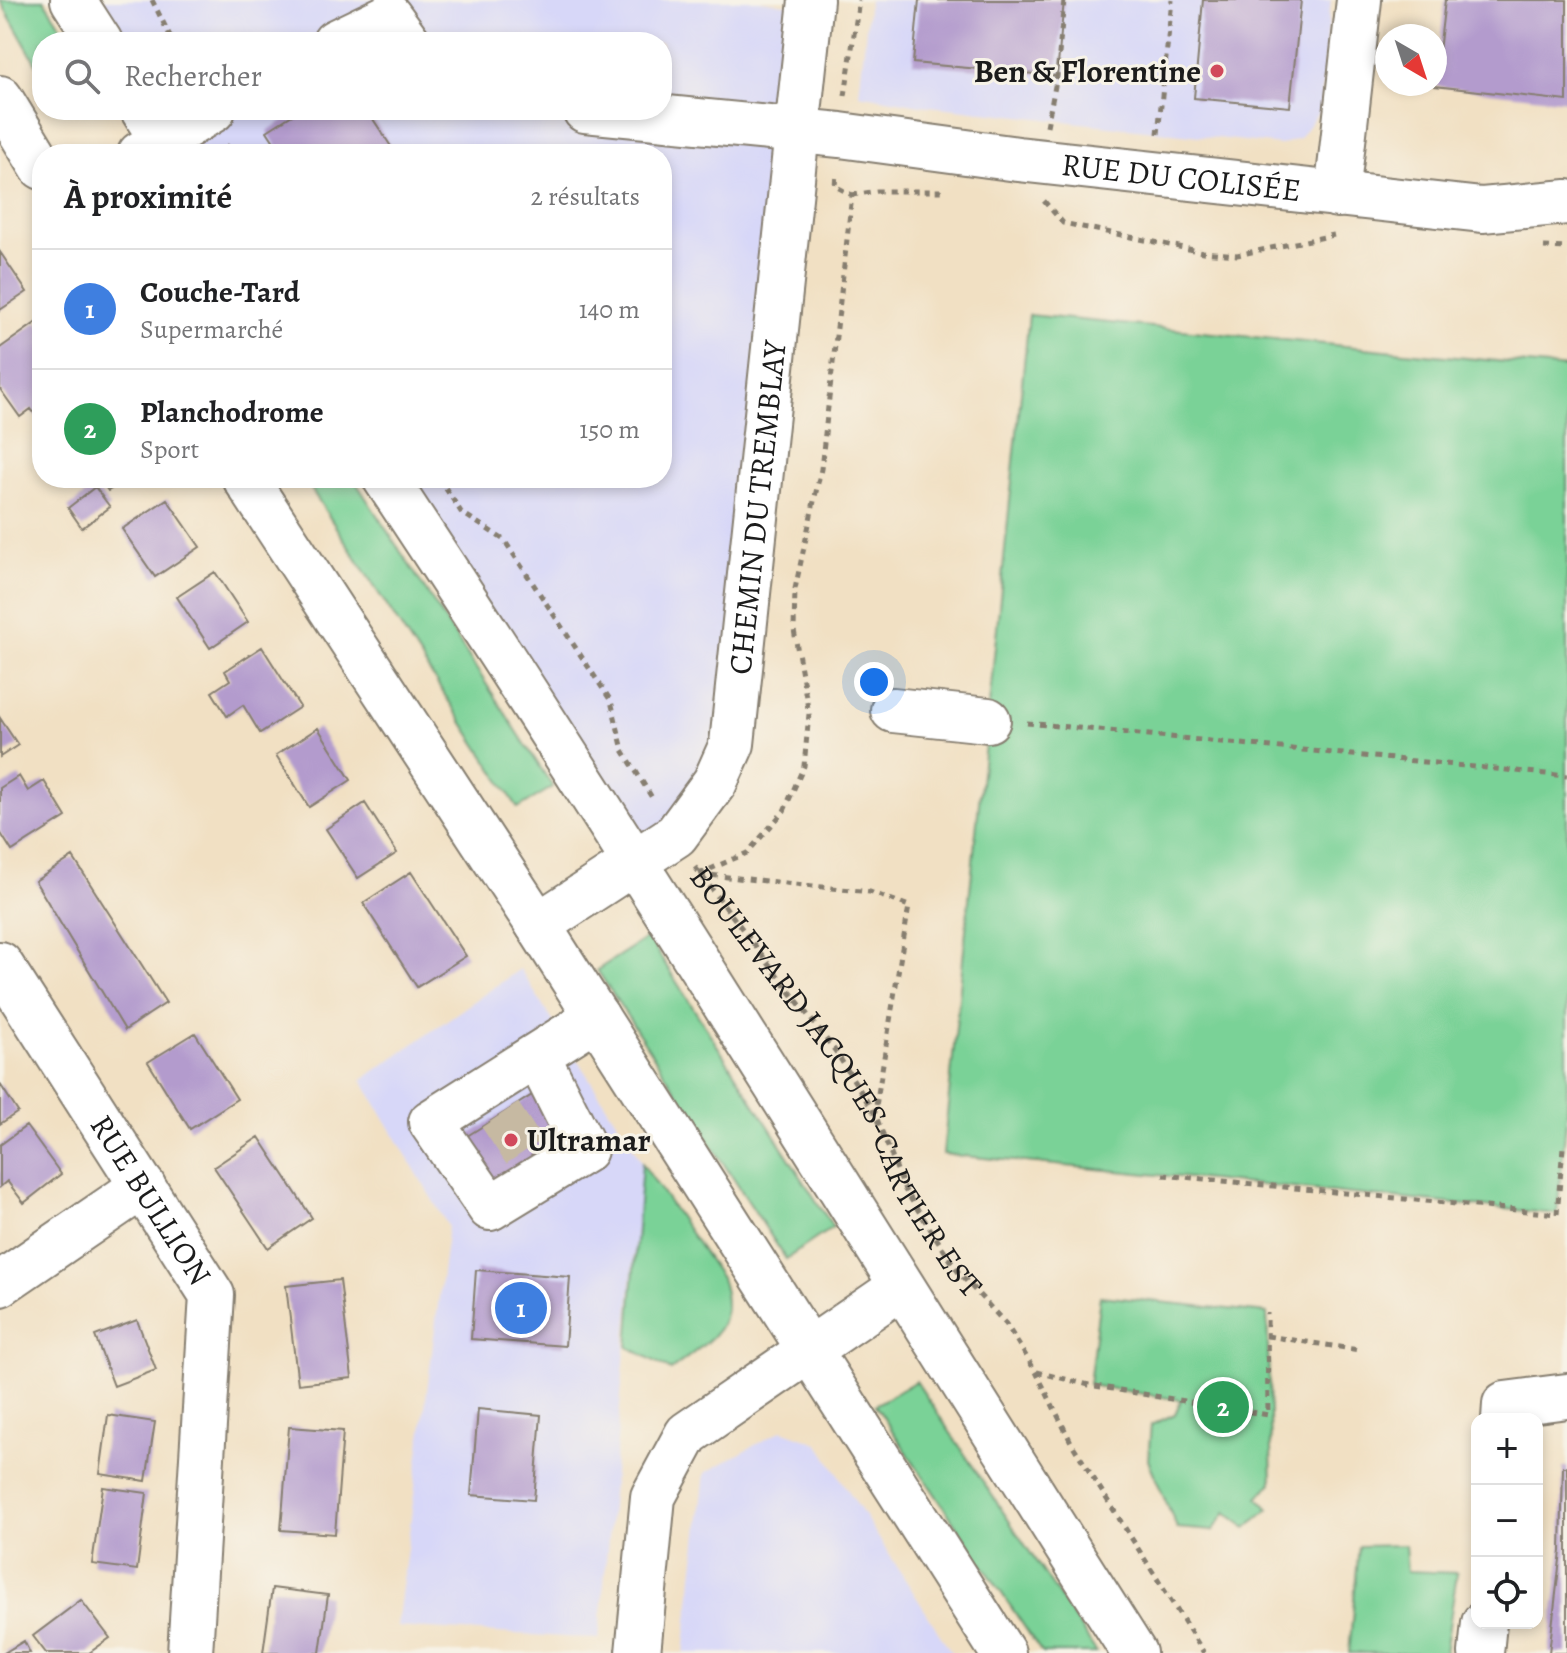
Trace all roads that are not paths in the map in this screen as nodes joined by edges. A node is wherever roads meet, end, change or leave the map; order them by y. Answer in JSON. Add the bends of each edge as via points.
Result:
{"nodes":[{"id":1,"x":73,"y":0,"type":"edge"},
{"id":2,"x":811,"y":0,"type":"edge"},
{"id":3,"x":1359,"y":0,"type":"edge"},
{"id":4,"x":94,"y":32,"type":"edge"},
{"id":5,"x":356,"y":32,"type":"edge"},
{"id":6,"x":401,"y":32,"type":"edge"},
{"id":7,"x":0,"y":98,"type":"edge"},
{"id":8,"x":672,"y":119,"type":"edge"},
{"id":9,"x":193,"y":120,"type":"edge"},
{"id":10,"x":796,"y":132,"type":"junction"},
{"id":11,"x":154,"y":139,"type":"edge"},
{"id":12,"x":32,"y":151,"type":"edge"},
{"id":13,"x":1567,"y":202,"type":"edge"},
{"id":14,"x":1341,"y":215,"type":"junction"},
{"id":15,"x":252,"y":488,"type":"edge"},
{"id":16,"x":392,"y":488,"type":"edge"},
{"id":17,"x":893,"y":710,"type":"dead end"},
{"id":18,"x":988,"y":720,"type":"road end"},
{"id":19,"x":637,"y":863,"type":"junction"},
{"id":20,"x":538,"y":925,"type":"junction"},
{"id":21,"x":0,"y":964,"type":"edge"},
{"id":22,"x":597,"y":1017,"type":"junction"},
{"id":23,"x":537,"y":1055,"type":"junction"},
{"id":24,"x":143,"y":1186,"type":"junction"},
{"id":25,"x":0,"y":1284,"type":"edge"},
{"id":26,"x":901,"y":1287,"type":"junction"},
{"id":27,"x":810,"y":1351,"type":"junction"},
{"id":28,"x":1567,"y":1396,"type":"edge"},
{"id":29,"x":1504,"y":1413,"type":"edge"},
{"id":30,"x":1483,"y":1629,"type":"edge"},
{"id":31,"x":190,"y":1653,"type":"edge"},
{"id":32,"x":638,"y":1653,"type":"edge"},
{"id":33,"x":1003,"y":1653,"type":"edge"},
{"id":34,"x":1134,"y":1653,"type":"edge"},
{"id":35,"x":1481,"y":1653,"type":"edge"}],
"edges":[{"from":1,"to":4,"type":"street"},
{"from":2,"to":10,"type":"street","name":"CHEMIN DU TREMBLAY"},
{"from":3,"to":14,"type":"street"},
{"from":5,"to":6,"type":"street","via":[[389,16]]},
{"from":7,"to":12,"type":"street"},
{"from":8,"to":10,"type":"street","name":"RUE DU COLISÉE"},
{"from":9,"to":11,"type":"street"},
{"from":10,"to":14,"type":"street","name":"RUE DU COLISÉE","via":[[1154,173]]},
{"from":10,"to":19,"type":"street","name":"CHEMIN DU TREMBLAY","via":[[732,744],[715,782],[676,835]]},
{"from":13,"to":14,"type":"street","name":"RUE DU COLISÉE"},
{"from":15,"to":20,"type":"street"},
{"from":16,"to":19,"type":"street","name":"BOULEVARD JACQUES-CARTIER EST"},
{"from":17,"to":18,"type":"street"},
{"from":19,"to":20,"type":"street","name":"CHEMIN DU TREMBLAY"},
{"from":19,"to":26,"type":"street","name":"BOULEVARD JACQUES-CARTIER EST"},
{"from":20,"to":22,"type":"street"},
{"from":21,"to":24,"type":"street","name":"RUE BULLION"},
{"from":22,"to":23,"type":"street"},
{"from":22,"to":27,"type":"street"},
{"from":23,"to":23,"type":"street","via":[[585,1150],[535,1169],[490,1208],[431,1122],[492,1102]]},
{"from":24,"to":25,"type":"street"},
{"from":24,"to":31,"type":"street","name":"RUE BULLION","via":[[212,1295]]},
{"from":26,"to":27,"type":"street"},
{"from":26,"to":34,"type":"street","name":"BOULEVARD JACQUES-CARTIER EST"},
{"from":27,"to":32,"type":"street","via":[[687,1434],[653,1497]]},
{"from":27,"to":33,"type":"street"},
{"from":28,"to":29,"type":"street","via":[[1505,1404]]},
{"from":30,"to":35,"type":"street"}]}
